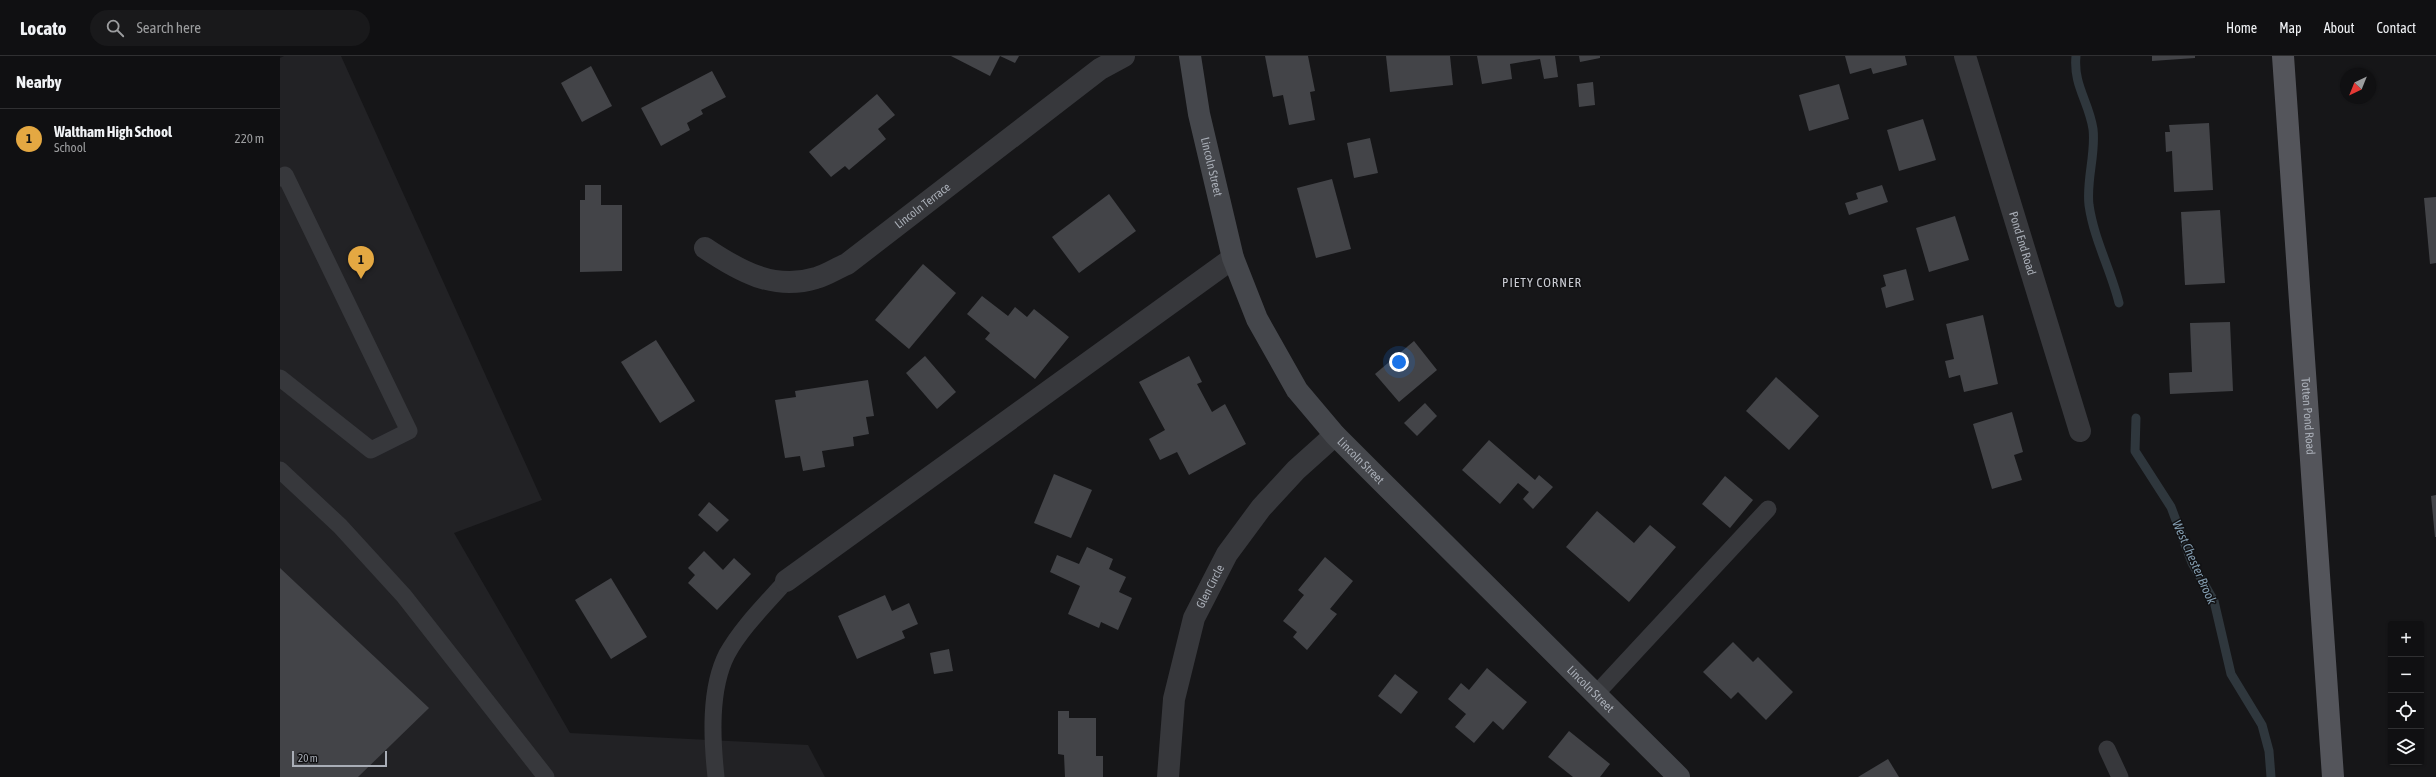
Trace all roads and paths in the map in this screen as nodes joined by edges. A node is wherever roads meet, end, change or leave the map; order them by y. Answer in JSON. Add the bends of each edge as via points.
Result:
{"nodes":[{"id":1,"x":1124,"y":56,"type":"edge"},
{"id":2,"x":1190,"y":56,"type":"edge"},
{"id":3,"x":1965,"y":56,"type":"edge"},
{"id":4,"x":2283,"y":56,"type":"edge"},
{"id":5,"x":280,"y":178,"type":"edge"},
{"id":6,"x":705,"y":248,"type":"dead end"},
{"id":7,"x":1233,"y":258,"type":"junction"},
{"id":8,"x":280,"y":378,"type":"edge"},
{"id":9,"x":2080,"y":430,"type":"dead end"},
{"id":10,"x":1335,"y":435,"type":"junction"},
{"id":11,"x":281,"y":473,"type":"edge"},
{"id":12,"x":1768,"y":509,"type":"dead end"},
{"id":13,"x":786,"y":581,"type":"joint"},
{"id":14,"x":1595,"y":695,"type":"junction"},
{"id":15,"x":2107,"y":749,"type":"dead end"},
{"id":16,"x":546,"y":777,"type":"edge"},
{"id":17,"x":716,"y":777,"type":"edge"},
{"id":18,"x":1168,"y":777,"type":"edge"},
{"id":19,"x":1679,"y":777,"type":"edge"},
{"id":20,"x":2120,"y":777,"type":"edge"},
{"id":21,"x":2332,"y":777,"type":"edge"}],
"edges":[{"from":1,"to":6,"type":"street","name":"Lincoln Terrace","via":[[1100,69],[847,264],[817,278],[784,284],[736,269]]},
{"from":2,"to":7,"type":"street","name":"Lincoln Street","via":[[1199,114]]},
{"from":3,"to":9,"type":"street","name":"Pond End Road"},
{"from":4,"to":21,"type":"main road","name":"Totten Pond Road"},
{"from":5,"to":8,"type":"lane","via":[[285,175],[409,431],[371,450]]},
{"from":7,"to":10,"type":"street","name":"Lincoln Street","via":[[1257,319],[1297,390]]},
{"from":7,"to":13,"type":"street"},
{"from":10,"to":14,"type":"street","name":"Lincoln Street"},
{"from":10,"to":18,"type":"street","name":"Glen Circle","via":[[1296,470],[1261,508],[1227,554],[1194,618],[1174,699]]},
{"from":11,"to":16,"type":"lane","via":[[340,526],[404,596]]},
{"from":12,"to":14,"type":"lane"},
{"from":13,"to":17,"type":"lane","via":[[748,624],[727,655],[715,696],[713,745]]},
{"from":14,"to":19,"type":"street","name":"Lincoln Street"},
{"from":15,"to":20,"type":"lane"}]}
